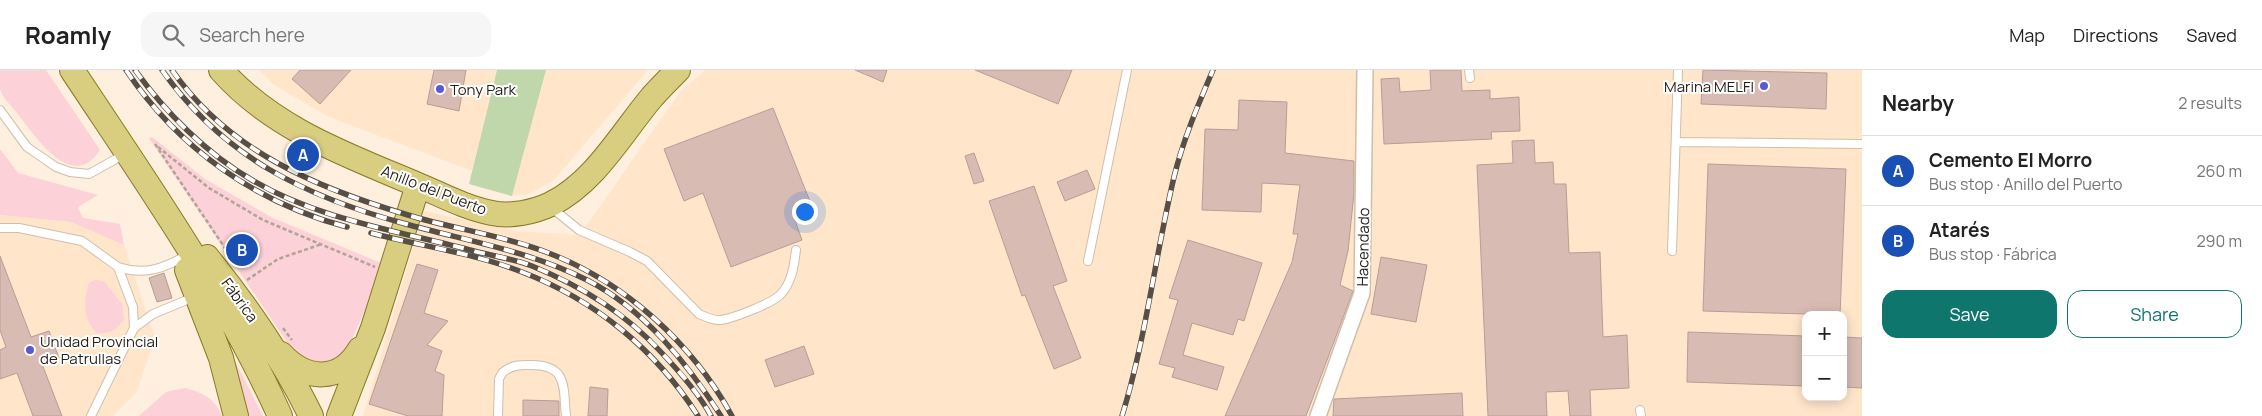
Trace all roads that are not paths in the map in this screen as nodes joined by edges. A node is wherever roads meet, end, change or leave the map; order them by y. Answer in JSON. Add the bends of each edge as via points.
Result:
{"nodes":[{"id":1,"x":72,"y":70,"type":"edge"},
{"id":2,"x":220,"y":70,"type":"edge"},
{"id":3,"x":678,"y":70,"type":"edge"},
{"id":4,"x":1127,"y":70,"type":"edge"},
{"id":5,"x":1365,"y":70,"type":"edge"},
{"id":6,"x":1678,"y":70,"type":"edge"},
{"id":7,"x":0,"y":110,"type":"edge"},
{"id":8,"x":1676,"y":142,"type":"junction"},
{"id":9,"x":1862,"y":144,"type":"edge"},
{"id":10,"x":132,"y":161,"type":"junction"},
{"id":11,"x":418,"y":185,"type":"junction"},
{"id":12,"x":549,"y":205,"type":"junction"},
{"id":13,"x":0,"y":228,"type":"edge"},
{"id":14,"x":796,"y":250,"type":"dead end"},
{"id":15,"x":1672,"y":251,"type":"dead end"},
{"id":16,"x":190,"y":253,"type":"junction"},
{"id":17,"x":1088,"y":261,"type":"dead end"},
{"id":18,"x":118,"y":267,"type":"junction"},
{"id":19,"x":225,"y":283,"type":"junction"},
{"id":20,"x":134,"y":328,"type":"junction"},
{"id":21,"x":373,"y":328,"type":"junction"},
{"id":22,"x":277,"y":335,"type":"junction"},
{"id":23,"x":91,"y":416,"type":"edge"},
{"id":24,"x":236,"y":416,"type":"edge"},
{"id":25,"x":280,"y":416,"type":"edge"},
{"id":26,"x":311,"y":416,"type":"edge"},
{"id":27,"x":340,"y":416,"type":"edge"},
{"id":28,"x":353,"y":416,"type":"edge"},
{"id":29,"x":498,"y":416,"type":"edge"},
{"id":30,"x":566,"y":416,"type":"edge"},
{"id":31,"x":1318,"y":416,"type":"edge"}],
"edges":[{"from":1,"to":10,"type":"main road"},
{"from":2,"to":11,"type":"main road","name":"Anillo del Puerto","via":[[250,100],[284,125]]},
{"from":3,"to":12,"type":"main road","name":"Anillo del Puerto","via":[[586,178]]},
{"from":4,"to":17,"type":"lane"},
{"from":5,"to":31,"type":"street","name":"Hacendado","via":[[1362,293]]},
{"from":6,"to":8,"type":"lane"},
{"from":7,"to":10,"type":"lane","via":[[27,147],[56,168],[89,174]]},
{"from":8,"to":9,"type":"lane"},
{"from":8,"to":15,"type":"lane"},
{"from":10,"to":16,"type":"main road"},
{"from":11,"to":12,"type":"main road","name":"Anillo del Puerto","via":[[447,199],[492,213],[507,215]]},
{"from":11,"to":21,"type":"main road","via":[[379,272]]},
{"from":12,"to":14,"type":"lane","via":[[579,230],[647,261],[699,314],[709,318],[732,317],[780,295],[793,272]]},
{"from":13,"to":18,"type":"lane","via":[[19,228],[82,242]]},
{"from":16,"to":18,"type":"lane","via":[[147,272]]},
{"from":16,"to":19,"type":"main road"},
{"from":16,"to":19,"type":"main road","name":"Fábrica"},
{"from":18,"to":20,"type":"lane","via":[[133,307]]},
{"from":19,"to":20,"type":"lane","via":[[161,310]]},
{"from":19,"to":22,"type":"main road","name":"Fábrica"},
{"from":19,"to":24,"type":"main road","via":[[221,358]]},
{"from":19,"to":25,"type":"main road","name":"Fábrica","via":[[250,353]]},
{"from":20,"to":23,"type":"lane"},
{"from":21,"to":22,"type":"main road","via":[[346,368],[333,374],[315,373],[288,363]]},
{"from":21,"to":27,"type":"main road"},
{"from":21,"to":28,"type":"main road"},
{"from":22,"to":26,"type":"main road","name":"Fábrica"},
{"from":29,"to":30,"type":"lane","via":[[502,372],[517,366],[546,365],[560,375]]}]}
